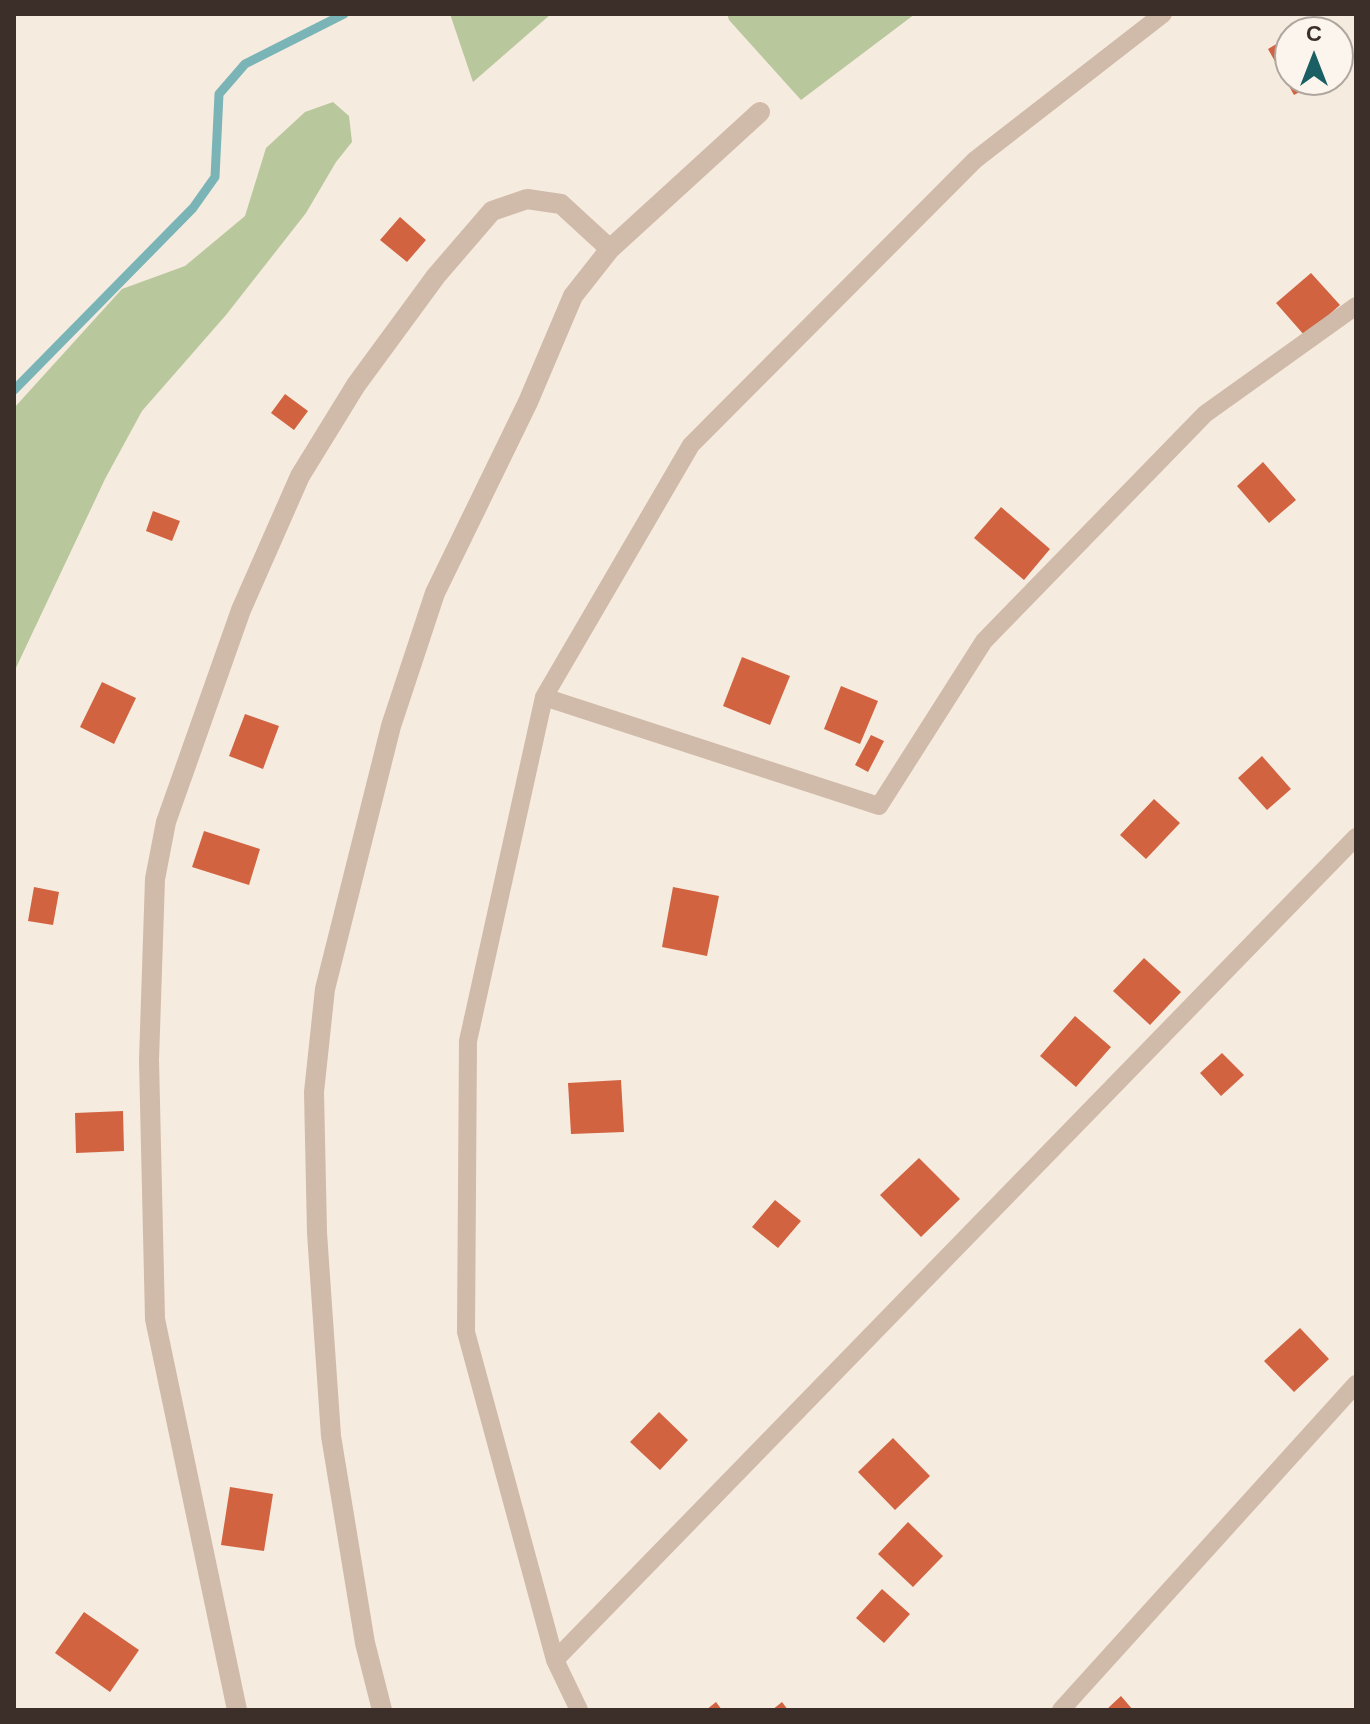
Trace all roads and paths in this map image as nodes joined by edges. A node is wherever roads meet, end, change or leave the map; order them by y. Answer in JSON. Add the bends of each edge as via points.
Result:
{"nodes":[{"id":1,"x":1163,"y":14,"type":"edge"},
{"id":2,"x":760,"y":112,"type":"dead end"},
{"id":3,"x":610,"y":249,"type":"junction"},
{"id":4,"x":1356,"y":306,"type":"edge"},
{"id":5,"x":544,"y":697,"type":"junction"},
{"id":6,"x":1356,"y":837,"type":"edge"},
{"id":7,"x":1356,"y":1384,"type":"edge"},
{"id":8,"x":555,"y":1660,"type":"junction"},
{"id":9,"x":237,"y":1710,"type":"edge"},
{"id":10,"x":382,"y":1710,"type":"edge"},
{"id":11,"x":579,"y":1710,"type":"edge"},
{"id":12,"x":1061,"y":1710,"type":"edge"}],
"edges":[{"from":1,"to":5,"type":"lane","via":[[975,160],[691,445]]},
{"from":2,"to":3,"type":"street"},
{"from":3,"to":9,"type":"street","via":[[561,204],[527,199],[492,211],[436,276],[356,385],[300,476],[241,610],[166,822],[155,879],[149,1060],[155,1319]]},
{"from":3,"to":10,"type":"street","via":[[573,296],[435,593],[391,726],[325,989],[314,1092],[331,1436],[365,1643]]},
{"from":4,"to":5,"type":"lane","via":[[1205,414],[984,641],[879,806]]},
{"from":5,"to":8,"type":"lane","via":[[468,1041],[466,1332]]},
{"from":6,"to":8,"type":"lane"},
{"from":7,"to":12,"type":"lane"},
{"from":8,"to":11,"type":"lane"}]}
